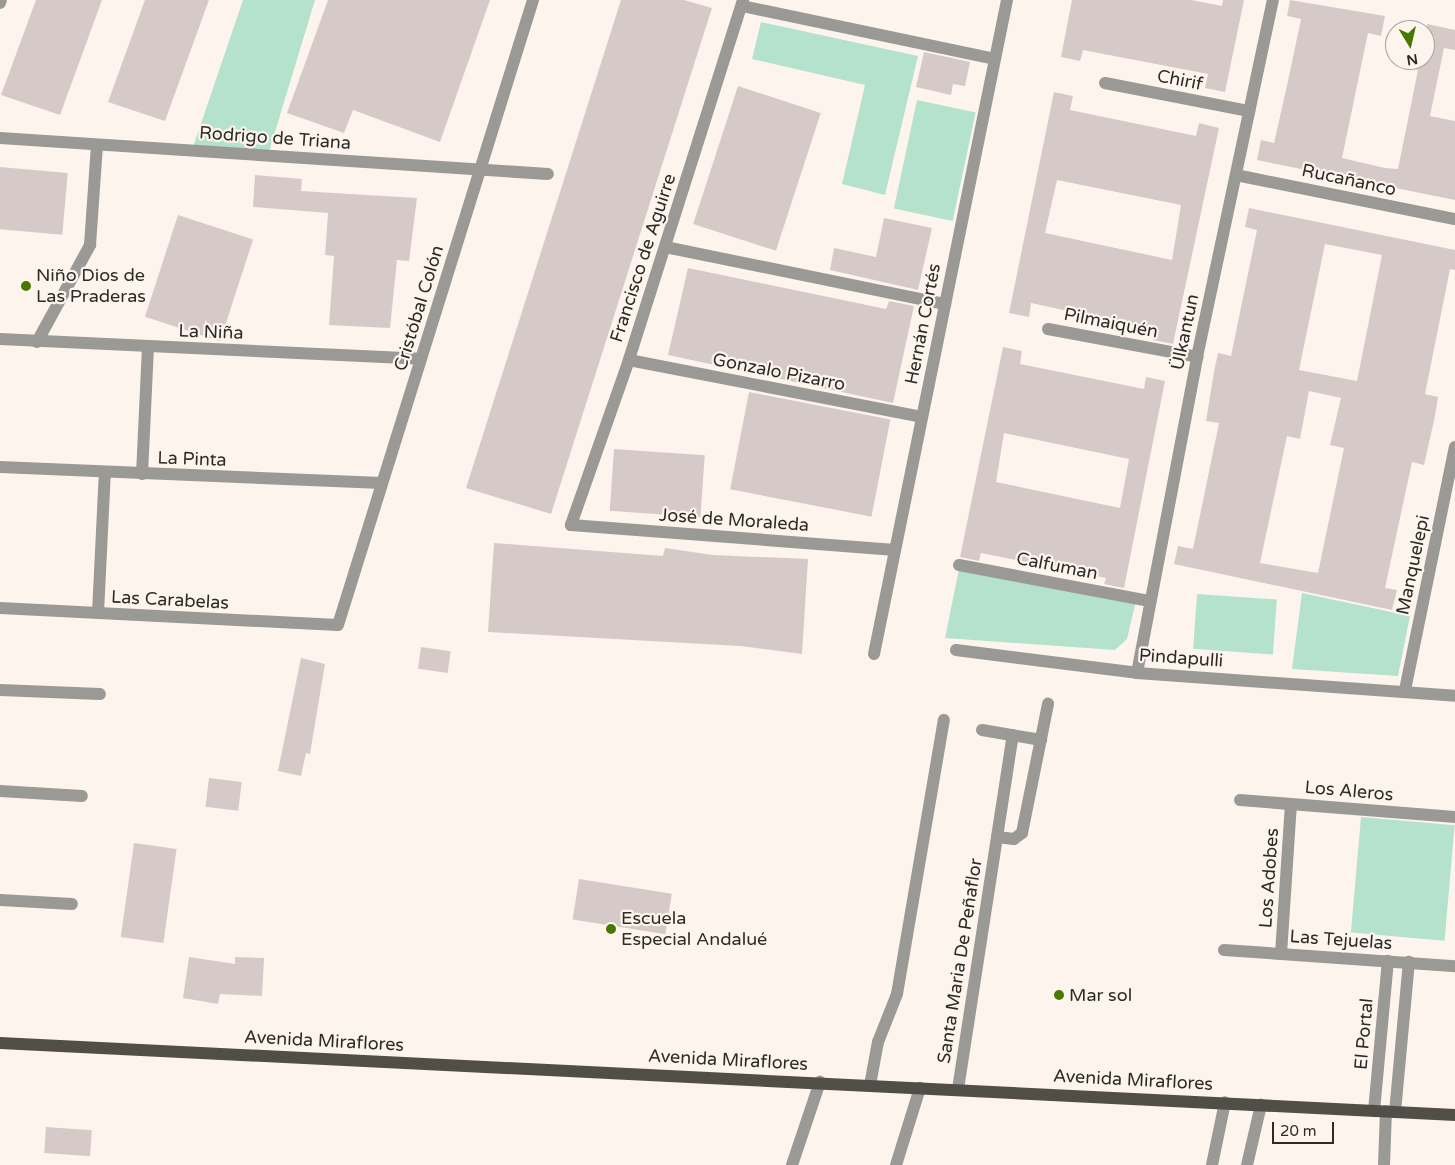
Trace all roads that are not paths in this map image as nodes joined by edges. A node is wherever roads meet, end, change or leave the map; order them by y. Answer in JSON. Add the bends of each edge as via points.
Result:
{"nodes":[{"id":1,"x":534,"y":0,"type":"edge"},
{"id":2,"x":1007,"y":0,"type":"edge"},
{"id":3,"x":1273,"y":0,"type":"edge"},
{"id":4,"x":742,"y":3,"type":"edge"},
{"id":5,"x":995,"y":59,"type":"junction"},
{"id":6,"x":1105,"y":83,"type":"dead end"},
{"id":7,"x":1248,"y":111,"type":"junction"},
{"id":8,"x":0,"y":138,"type":"edge"},
{"id":9,"x":98,"y":144,"type":"junction"},
{"id":10,"x":481,"y":169,"type":"junction"},
{"id":11,"x":548,"y":174,"type":"dead end"},
{"id":12,"x":1236,"y":175,"type":"junction"},
{"id":13,"x":1455,"y":220,"type":"edge"},
{"id":14,"x":665,"y":247,"type":"junction"},
{"id":15,"x":945,"y":304,"type":"junction"},
{"id":16,"x":1048,"y":329,"type":"dead end"},
{"id":17,"x":0,"y":339,"type":"edge"},
{"id":18,"x":37,"y":342,"type":"junction"},
{"id":19,"x":148,"y":347,"type":"junction"},
{"id":20,"x":1197,"y":357,"type":"junction"},
{"id":21,"x":421,"y":359,"type":"junction"},
{"id":22,"x":629,"y":360,"type":"junction"},
{"id":23,"x":922,"y":417,"type":"junction"},
{"id":24,"x":1455,"y":447,"type":"edge"},
{"id":25,"x":0,"y":468,"type":"edge"},
{"id":26,"x":1453,"y":468,"type":"edge"},
{"id":27,"x":105,"y":472,"type":"junction"},
{"id":28,"x":142,"y":474,"type":"junction"},
{"id":29,"x":382,"y":483,"type":"junction"},
{"id":30,"x":571,"y":525,"type":"joint"},
{"id":31,"x":895,"y":550,"type":"junction"},
{"id":32,"x":959,"y":565,"type":"dead end"},
{"id":33,"x":1149,"y":601,"type":"junction"},
{"id":34,"x":0,"y":608,"type":"edge"},
{"id":35,"x":98,"y":614,"type":"junction"},
{"id":36,"x":338,"y":626,"type":"joint"},
{"id":37,"x":956,"y":650,"type":"dead end"},
{"id":38,"x":874,"y":654,"type":"dead end"},
{"id":39,"x":1137,"y":673,"type":"junction"},
{"id":40,"x":0,"y":690,"type":"edge"},
{"id":41,"x":1405,"y":690,"type":"junction"},
{"id":42,"x":100,"y":694,"type":"dead end"},
{"id":43,"x":1455,"y":696,"type":"edge"},
{"id":44,"x":1048,"y":704,"type":"dead end"},
{"id":45,"x":944,"y":720,"type":"dead end"},
{"id":46,"x":982,"y":730,"type":"dead end"},
{"id":47,"x":1013,"y":735,"type":"junction"},
{"id":48,"x":1041,"y":740,"type":"junction"},
{"id":49,"x":0,"y":791,"type":"edge"},
{"id":50,"x":82,"y":796,"type":"dead end"},
{"id":51,"x":1240,"y":800,"type":"dead end"},
{"id":52,"x":1291,"y":804,"type":"junction"},
{"id":53,"x":1455,"y":817,"type":"edge"},
{"id":54,"x":997,"y":837,"type":"junction"},
{"id":55,"x":0,"y":900,"type":"edge"},
{"id":56,"x":72,"y":904,"type":"dead end"},
{"id":57,"x":1224,"y":950,"type":"dead end"},
{"id":58,"x":1281,"y":954,"type":"junction"},
{"id":59,"x":1388,"y":961,"type":"junction"},
{"id":60,"x":1409,"y":962,"type":"junction"},
{"id":61,"x":1455,"y":966,"type":"edge"},
{"id":62,"x":0,"y":1043,"type":"edge"},
{"id":63,"x":820,"y":1082,"type":"junction"},
{"id":64,"x":870,"y":1085,"type":"junction"},
{"id":65,"x":920,"y":1088,"type":"junction"},
{"id":66,"x":958,"y":1090,"type":"junction"},
{"id":67,"x":1225,"y":1102,"type":"junction"},
{"id":68,"x":1261,"y":1105,"type":"junction"},
{"id":69,"x":1385,"y":1111,"type":"junction"},
{"id":70,"x":1455,"y":1115,"type":"edge"},
{"id":71,"x":792,"y":1165,"type":"edge"},
{"id":72,"x":896,"y":1165,"type":"edge"},
{"id":73,"x":1212,"y":1165,"type":"edge"},
{"id":74,"x":1247,"y":1165,"type":"edge"},
{"id":75,"x":1384,"y":1165,"type":"edge"}],
"edges":[{"from":1,"to":10,"type":"street","name":"Cristóbal Colón"},
{"from":2,"to":5,"type":"street","name":"Hernán Cortés"},
{"from":3,"to":7,"type":"street","name":"Ülkantun"},
{"from":4,"to":5,"type":"street"},
{"from":4,"to":14,"type":"street","name":"Francisco de Aguirre"},
{"from":5,"to":15,"type":"street","name":"Hernán Cortés"},
{"from":6,"to":7,"type":"street","name":"Chirif"},
{"from":7,"to":12,"type":"street","name":"Ülkantun"},
{"from":8,"to":9,"type":"street","name":"Rodrigo de Triana"},
{"from":9,"to":10,"type":"street","name":"Rodrigo de Triana"},
{"from":9,"to":18,"type":"street","via":[[90,246]]},
{"from":10,"to":11,"type":"street","name":"Rodrigo de Triana"},
{"from":10,"to":21,"type":"street","name":"Cristóbal Colón"},
{"from":12,"to":13,"type":"street","name":"Rucañanco"},
{"from":12,"to":20,"type":"street","name":"Ülkantun"},
{"from":14,"to":15,"type":"street"},
{"from":14,"to":22,"type":"street","name":"Francisco de Aguirre"},
{"from":15,"to":23,"type":"street","name":"Hernán Cortés"},
{"from":16,"to":20,"type":"street","name":"Pilmaiquén"},
{"from":17,"to":18,"type":"street","name":"La Niña"},
{"from":18,"to":19,"type":"street","name":"La Niña"},
{"from":19,"to":21,"type":"street","name":"La Niña"},
{"from":19,"to":28,"type":"street"},
{"from":20,"to":33,"type":"street","name":"Ülkantun"},
{"from":21,"to":29,"type":"street","name":"Cristóbal Colón"},
{"from":22,"to":23,"type":"street","name":"Gonzalo Pizarro"},
{"from":22,"to":30,"type":"street","name":"Francisco de Aguirre"},
{"from":23,"to":31,"type":"street","name":"Hernán Cortés"},
{"from":24,"to":26,"type":"street","name":"Manquelepi"},
{"from":25,"to":27,"type":"street","name":"La Pinta"},
{"from":26,"to":41,"type":"street","name":"Manquelepi"},
{"from":27,"to":28,"type":"street","name":"La Pinta"},
{"from":27,"to":35,"type":"street"},
{"from":28,"to":29,"type":"street","name":"La Pinta"},
{"from":29,"to":36,"type":"street","name":"Cristóbal Colón"},
{"from":30,"to":31,"type":"street","name":"José de Moraleda"},
{"from":31,"to":38,"type":"street","name":"Hernán Cortés"},
{"from":32,"to":33,"type":"street","name":"Calfuman"},
{"from":33,"to":39,"type":"street","name":"Ülkantun"},
{"from":34,"to":35,"type":"street","name":"Las Carabelas"},
{"from":35,"to":36,"type":"street","name":"Las Carabelas"},
{"from":37,"to":39,"type":"street","name":"Pindapulli"},
{"from":39,"to":41,"type":"street","name":"Pindapulli"},
{"from":40,"to":42,"type":"street"},
{"from":41,"to":43,"type":"street","name":"Pindapulli"},
{"from":44,"to":48,"type":"street","name":"Santa Maria De Peñaflor"},
{"from":45,"to":64,"type":"street","via":[[897,994],[878,1042]]},
{"from":46,"to":47,"type":"street"},
{"from":47,"to":48,"type":"street"},
{"from":47,"to":54,"type":"street","name":"Santa Maria De Peñaflor"},
{"from":48,"to":54,"type":"street","name":"Santa Maria De Peñaflor","via":[[1022,833],[1014,839]]},
{"from":49,"to":50,"type":"street"},
{"from":51,"to":52,"type":"street","name":"Los Aleros"},
{"from":52,"to":53,"type":"street","name":"Los Aleros"},
{"from":52,"to":58,"type":"street","name":"Los Adobes"},
{"from":54,"to":66,"type":"street","name":"Santa Maria De Peñaflor"},
{"from":55,"to":56,"type":"street"},
{"from":57,"to":58,"type":"street","name":"Las Tejuelas"},
{"from":58,"to":59,"type":"street","name":"Las Tejuelas"},
{"from":59,"to":60,"type":"street","name":"Las Tejuelas"},
{"from":59,"to":69,"type":"street","name":"El Portal"},
{"from":60,"to":61,"type":"street","name":"Las Tejuelas"},
{"from":60,"to":69,"type":"street"},
{"from":62,"to":63,"type":"main road","name":"Avenida Miraflores"},
{"from":63,"to":64,"type":"main road","name":"Avenida Miraflores"},
{"from":63,"to":71,"type":"street"},
{"from":64,"to":65,"type":"main road","name":"Avenida Miraflores"},
{"from":65,"to":66,"type":"main road","name":"Avenida Miraflores"},
{"from":65,"to":72,"type":"street"},
{"from":66,"to":67,"type":"main road","name":"Avenida Miraflores"},
{"from":67,"to":68,"type":"main road","name":"Avenida Miraflores"},
{"from":67,"to":73,"type":"street"},
{"from":68,"to":69,"type":"main road","name":"Avenida Miraflores"},
{"from":68,"to":74,"type":"street"},
{"from":69,"to":70,"type":"main road","name":"Avenida Miraflores"},
{"from":69,"to":75,"type":"street"}]}
